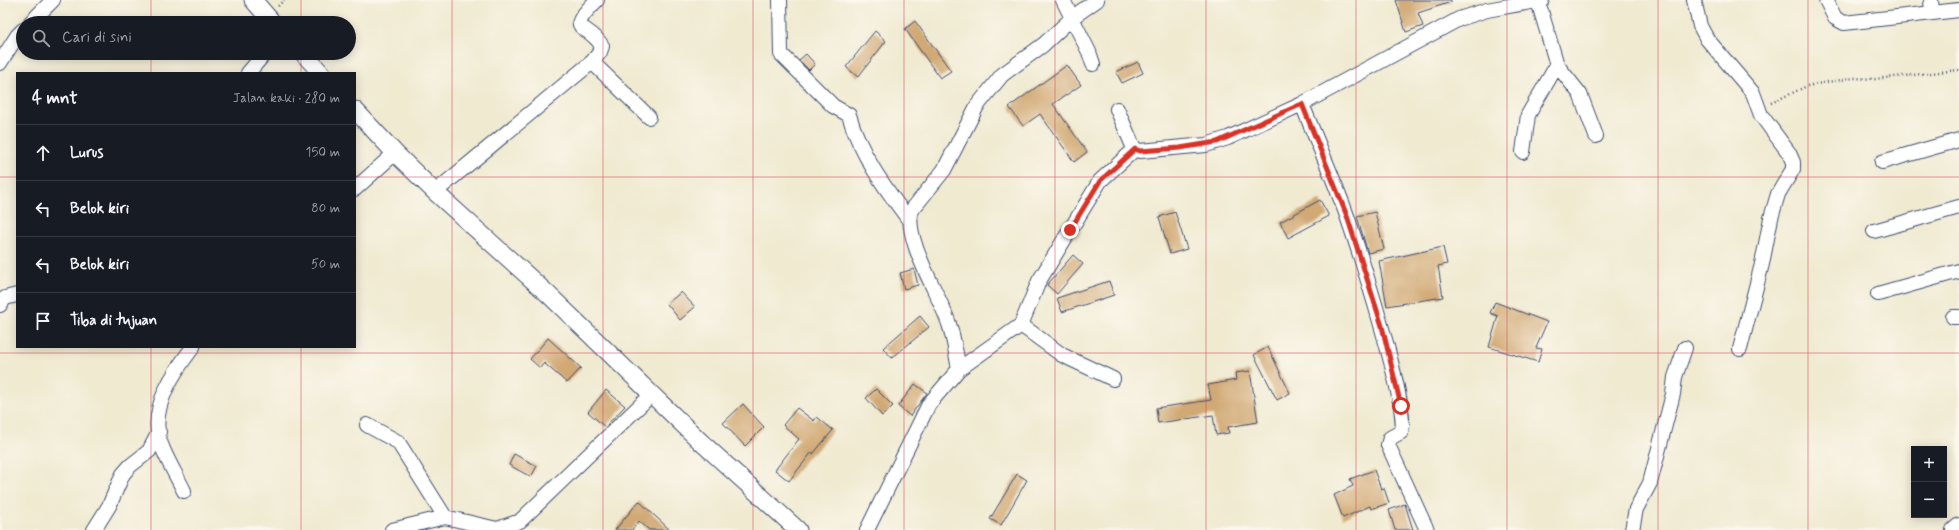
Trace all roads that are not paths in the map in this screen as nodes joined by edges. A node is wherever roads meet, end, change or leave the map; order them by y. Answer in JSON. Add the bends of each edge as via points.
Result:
{"nodes":[{"id":1,"x":53,"y":0,"type":"edge"},
{"id":2,"x":253,"y":0,"type":"edge"},
{"id":3,"x":597,"y":0,"type":"edge"},
{"id":4,"x":780,"y":0,"type":"edge"},
{"id":5,"x":1063,"y":0,"type":"edge"},
{"id":6,"x":1097,"y":0,"type":"edge"},
{"id":7,"x":1694,"y":0,"type":"edge"},
{"id":8,"x":1826,"y":0,"type":"edge"},
{"id":9,"x":1540,"y":1,"type":"edge"},
{"id":10,"x":1932,"y":6,"type":"edge"},
{"id":11,"x":1959,"y":10,"type":"edge"},
{"id":12,"x":37,"y":16,"type":"edge"},
{"id":13,"x":268,"y":16,"type":"edge"},
{"id":14,"x":1073,"y":17,"type":"junction"},
{"id":15,"x":16,"y":38,"type":"edge"},
{"id":16,"x":259,"y":60,"type":"edge"},
{"id":17,"x":309,"y":60,"type":"edge"},
{"id":18,"x":592,"y":62,"type":"junction"},
{"id":19,"x":0,"y":63,"type":"edge"},
{"id":20,"x":1093,"y":64,"type":"dead end"},
{"id":21,"x":1557,"y":65,"type":"junction"},
{"id":22,"x":249,"y":72,"type":"edge"},
{"id":23,"x":320,"y":72,"type":"edge"},
{"id":24,"x":1302,"y":104,"type":"junction"},
{"id":25,"x":1117,"y":109,"type":"dead end"},
{"id":26,"x":356,"y":111,"type":"edge"},
{"id":27,"x":649,"y":117,"type":"dead end"},
{"id":28,"x":1596,"y":136,"type":"dead end"},
{"id":29,"x":1959,"y":140,"type":"edge"},
{"id":30,"x":1135,"y":149,"type":"junction"},
{"id":31,"x":1523,"y":152,"type":"dead end"},
{"id":32,"x":394,"y":153,"type":"junction"},
{"id":33,"x":1882,"y":162,"type":"dead end"},
{"id":34,"x":356,"y":188,"type":"edge"},
{"id":35,"x":436,"y":192,"type":"junction"},
{"id":36,"x":1959,"y":208,"type":"edge"},
{"id":37,"x":909,"y":220,"type":"junction"},
{"id":38,"x":1874,"y":231,"type":"dead end"},
{"id":39,"x":1959,"y":271,"type":"edge"},
{"id":40,"x":1878,"y":294,"type":"dead end"},
{"id":41,"x":16,"y":295,"type":"edge"},
{"id":42,"x":0,"y":305,"type":"edge"},
{"id":43,"x":1021,"y":325,"type":"junction"},
{"id":44,"x":193,"y":348,"type":"edge"},
{"id":45,"x":1685,"y":348,"type":"dead end"},
{"id":46,"x":1740,"y":349,"type":"dead end"},
{"id":47,"x":959,"y":369,"type":"junction"},
{"id":48,"x":1113,"y":379,"type":"dead end"},
{"id":49,"x":652,"y":394,"type":"junction"},
{"id":50,"x":367,"y":425,"type":"dead end"},
{"id":51,"x":159,"y":432,"type":"junction"},
{"id":52,"x":184,"y":491,"type":"dead end"},
{"id":53,"x":445,"y":517,"type":"junction"},
{"id":54,"x":1959,"y":525,"type":"edge"},
{"id":55,"x":94,"y":530,"type":"edge"},
{"id":56,"x":392,"y":530,"type":"edge"},
{"id":57,"x":798,"y":530,"type":"edge"},
{"id":58,"x":867,"y":530,"type":"edge"},
{"id":59,"x":1427,"y":530,"type":"edge"},
{"id":60,"x":1632,"y":530,"type":"edge"},
{"id":61,"x":1953,"y":530,"type":"edge"}],
"edges":[{"from":1,"to":12,"type":"street"},
{"from":2,"to":13,"type":"street"},
{"from":3,"to":18,"type":"street","via":[[580,20],[581,27],[602,46]]},
{"from":4,"to":37,"type":"street","via":[[781,54],[833,106],[849,115],[853,132],[862,149]]},
{"from":5,"to":14,"type":"street"},
{"from":6,"to":14,"type":"street"},
{"from":7,"to":46,"type":"street","via":[[1700,26],[1707,39],[1749,88],[1768,127],[1793,162],[1793,169],[1778,194],[1771,218]]},
{"from":8,"to":10,"type":"street","via":[[1834,18],[1844,24]]},
{"from":9,"to":21,"type":"street"},
{"from":9,"to":24,"type":"street","via":[[1487,10],[1459,19]]},
{"from":10,"to":11,"type":"street"},
{"from":14,"to":20,"type":"street"},
{"from":14,"to":37,"type":"street","via":[[1043,45],[1002,75],[977,106],[944,170],[911,211]]},
{"from":15,"to":19,"type":"street"},
{"from":16,"to":22,"type":"street"},
{"from":17,"to":23,"type":"street"},
{"from":18,"to":27,"type":"street"},
{"from":18,"to":35,"type":"street"},
{"from":21,"to":28,"type":"street","via":[[1580,94]]},
{"from":21,"to":31,"type":"street","via":[[1528,115]]},
{"from":24,"to":30,"type":"street","via":[[1217,142],[1180,148],[1140,151]]},
{"from":24,"to":59,"type":"street","via":[[1347,216],[1382,326],[1403,424],[1401,432],[1390,438],[1388,445]]},
{"from":25,"to":30,"type":"street"},
{"from":26,"to":32,"type":"street"},
{"from":29,"to":33,"type":"street"},
{"from":30,"to":43,"type":"street","via":[[1100,181],[1039,281]]},
{"from":32,"to":34,"type":"street"},
{"from":32,"to":35,"type":"street"},
{"from":35,"to":49,"type":"street"},
{"from":36,"to":38,"type":"street"},
{"from":37,"to":47,"type":"street","via":[[926,271],[949,324]]},
{"from":39,"to":40,"type":"street"},
{"from":41,"to":42,"type":"street","via":[[5,298]]},
{"from":43,"to":47,"type":"street"},
{"from":43,"to":48,"type":"street","via":[[1062,355]]},
{"from":44,"to":51,"type":"street","via":[[171,377],[158,416]]},
{"from":45,"to":60,"type":"street","via":[[1650,482],[1636,509]]},
{"from":47,"to":58,"type":"street","via":[[929,404]]},
{"from":49,"to":53,"type":"street","via":[[520,520],[497,529]]},
{"from":49,"to":57,"type":"street"},
{"from":50,"to":53,"type":"street","via":[[398,442]]},
{"from":51,"to":52,"type":"street"},
{"from":51,"to":55,"type":"street","via":[[148,451],[123,474],[109,506]]},
{"from":53,"to":56,"type":"street"},
{"from":54,"to":61,"type":"street"}]}
